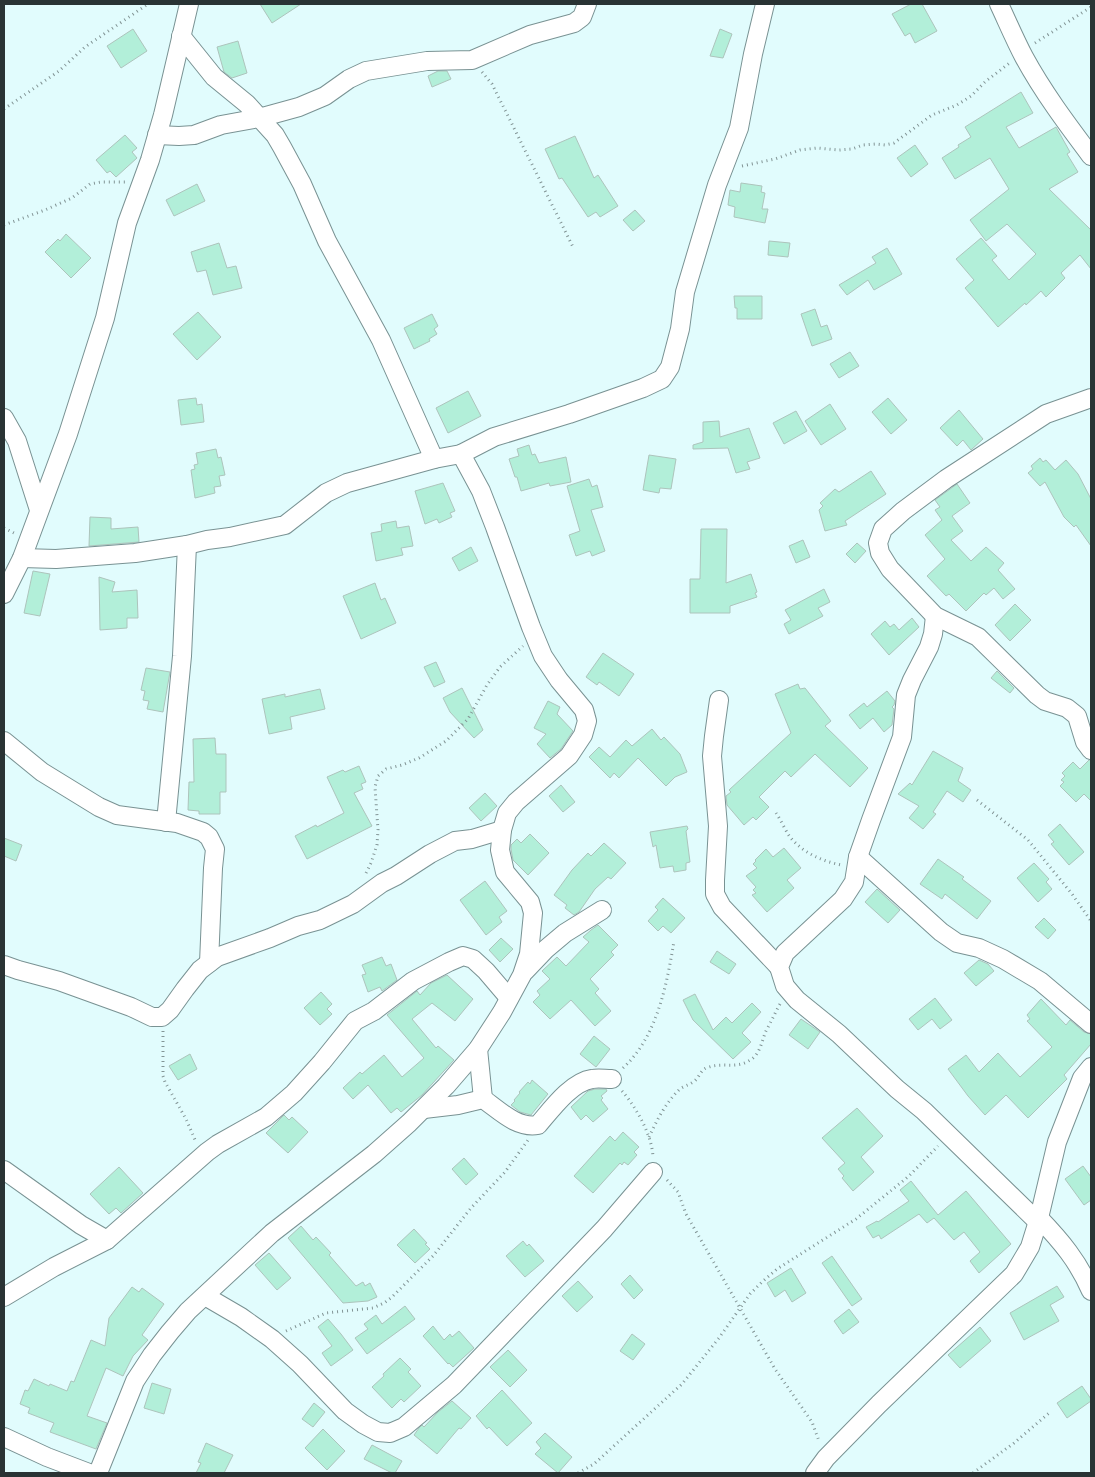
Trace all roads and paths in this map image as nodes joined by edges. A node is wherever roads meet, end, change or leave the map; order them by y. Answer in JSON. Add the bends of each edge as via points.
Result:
{"nodes":[{"id":1,"x":148,"y":4,"type":"edge"},
{"id":2,"x":189,"y":4,"type":"edge"},
{"id":3,"x":587,"y":4,"type":"edge"},
{"id":4,"x":765,"y":4,"type":"edge"},
{"id":5,"x":999,"y":4,"type":"edge"},
{"id":6,"x":1091,"y":7,"type":"edge"},
{"id":7,"x":181,"y":36,"type":"junction"},
{"id":8,"x":1023,"y":55,"type":"junction"},
{"id":9,"x":472,"y":60,"type":"junction"},
{"id":10,"x":4,"y":109,"type":"edge"},
{"id":11,"x":259,"y":118,"type":"junction"},
{"id":12,"x":158,"y":135,"type":"junction"},
{"id":13,"x":1091,"y":156,"type":"edge"},
{"id":14,"x":724,"y":169,"type":"junction"},
{"id":15,"x":141,"y":181,"type":"junction"},
{"id":16,"x":4,"y":225,"type":"edge"},
{"id":17,"x":573,"y":247,"type":"dead end"},
{"id":18,"x":1091,"y":398,"type":"edge"},
{"id":19,"x":4,"y":418,"type":"edge"},
{"id":20,"x":461,"y":454,"type":"junction"},
{"id":21,"x":434,"y":459,"type":"junction"},
{"id":22,"x":39,"y":510,"type":"junction"},
{"id":23,"x":187,"y":545,"type":"junction"},
{"id":24,"x":22,"y":558,"type":"junction"},
{"id":25,"x":4,"y":594,"type":"edge"},
{"id":26,"x":936,"y":616,"type":"junction"},
{"id":27,"x":955,"y":625,"type":"junction"},
{"id":28,"x":536,"y":637,"type":"junction"},
{"id":29,"x":929,"y":647,"type":"junction"},
{"id":30,"x":719,"y":700,"type":"dead end"},
{"id":31,"x":4,"y":741,"type":"edge"},
{"id":32,"x":1091,"y":750,"type":"edge"},
{"id":33,"x":977,"y":800,"type":"dead end"},
{"id":34,"x":776,"y":813,"type":"dead end"},
{"id":35,"x":166,"y":822,"type":"junction"},
{"id":36,"x":502,"y":830,"type":"junction"},
{"id":37,"x":857,"y":862,"type":"junction"},
{"id":38,"x":364,"y":877,"type":"dead end"},
{"id":39,"x":602,"y":910,"type":"dead end"},
{"id":40,"x":1091,"y":920,"type":"edge"},
{"id":41,"x":674,"y":941,"type":"dead end"},
{"id":42,"x":208,"y":963,"type":"junction"},
{"id":43,"x":4,"y":965,"type":"edge"},
{"id":44,"x":778,"y":967,"type":"junction"},
{"id":45,"x":522,"y":975,"type":"junction"},
{"id":46,"x":788,"y":990,"type":"junction"},
{"id":47,"x":509,"y":998,"type":"junction"},
{"id":48,"x":162,"y":1017,"type":"junction"},
{"id":49,"x":1091,"y":1024,"type":"edge"},
{"id":50,"x":478,"y":1049,"type":"junction"},
{"id":51,"x":1091,"y":1067,"type":"edge"},
{"id":52,"x":612,"y":1079,"type":"junction"},
{"id":53,"x":483,"y":1099,"type":"junction"},
{"id":54,"x":424,"y":1109,"type":"junction"},
{"id":55,"x":538,"y":1125,"type":"junction"},
{"id":56,"x":949,"y":1135,"type":"junction"},
{"id":57,"x":649,"y":1137,"type":"junction"},
{"id":58,"x":201,"y":1156,"type":"junction"},
{"id":59,"x":4,"y":1170,"type":"edge"},
{"id":60,"x":653,"y":1172,"type":"junction"},
{"id":61,"x":1038,"y":1220,"type":"junction"},
{"id":62,"x":106,"y":1240,"type":"junction"},
{"id":63,"x":1091,"y":1291,"type":"edge"},
{"id":64,"x":205,"y":1296,"type":"junction"},
{"id":65,"x":4,"y":1297,"type":"edge"},
{"id":66,"x":741,"y":1308,"type":"junction"},
{"id":67,"x":272,"y":1339,"type":"junction"},
{"id":68,"x":1048,"y":1413,"type":"dead end"},
{"id":69,"x":4,"y":1437,"type":"edge"},
{"id":70,"x":826,"y":1458,"type":"junction"},
{"id":71,"x":89,"y":1473,"type":"edge"},
{"id":72,"x":98,"y":1473,"type":"edge"},
{"id":73,"x":578,"y":1473,"type":"edge"},
{"id":74,"x":815,"y":1473,"type":"edge"},
{"id":75,"x":973,"y":1473,"type":"edge"}],
"edges":[{"from":1,"to":10,"type":"path"},
{"from":2,"to":7,"type":"street"},
{"from":3,"to":9,"type":"street","via":[[582,17],[574,22],[530,34]]},
{"from":4,"to":14,"type":"street","via":[[739,128]]},
{"from":5,"to":8,"type":"street"},
{"from":6,"to":8,"type":"path"},
{"from":7,"to":11,"type":"street","via":[[214,77],[237,94]]},
{"from":7,"to":12,"type":"street"},
{"from":8,"to":13,"type":"street","via":[[1057,111]]},
{"from":8,"to":14,"type":"path","via":[[996,72],[971,96],[932,115],[894,142],[852,149],[809,149]]},
{"from":9,"to":11,"type":"street","via":[[427,61],[366,71],[316,101]]},
{"from":9,"to":17,"type":"path","via":[[492,84]]},
{"from":11,"to":12,"type":"street","via":[[220,125],[194,135]]},
{"from":11,"to":21,"type":"street","via":[[275,135],[299,178],[327,241],[381,340]]},
{"from":12,"to":15,"type":"street"},
{"from":14,"to":20,"type":"street","via":[[685,292],[670,367],[662,379],[569,414],[494,437]]},
{"from":15,"to":16,"type":"path","via":[[90,184],[72,198]]},
{"from":15,"to":22,"type":"street","via":[[99,336],[68,434]]},
{"from":18,"to":26,"type":"street","via":[[1046,414],[946,479],[883,529],[878,543],[890,569]]},
{"from":19,"to":22,"type":"street","via":[[17,441]]},
{"from":20,"to":21,"type":"street"},
{"from":20,"to":28,"type":"street","via":[[481,491]]},
{"from":21,"to":23,"type":"street","via":[[348,483],[326,493],[285,525]]},
{"from":22,"to":24,"type":"street"},
{"from":23,"to":24,"type":"street","via":[[115,556]]},
{"from":23,"to":35,"type":"street","via":[[182,656]]},
{"from":24,"to":25,"type":"street"},
{"from":26,"to":27,"type":"street"},
{"from":26,"to":29,"type":"street"},
{"from":27,"to":29,"type":"street"},
{"from":27,"to":32,"type":"street","via":[[978,637],[1045,701],[1067,708],[1077,716],[1085,742]]},
{"from":28,"to":36,"type":"street","via":[[546,661],[584,710],[587,721],[583,735],[569,756],[516,802]]},
{"from":28,"to":38,"type":"path","via":[[500,667],[468,719],[446,741],[419,758],[386,769],[378,776],[375,787],[377,845]]},
{"from":29,"to":37,"type":"street","via":[[906,695],[902,737]]},
{"from":30,"to":44,"type":"street","via":[[712,756],[718,826],[715,894],[722,907]]},
{"from":31,"to":35,"type":"street","via":[[42,772],[99,807],[117,815]]},
{"from":33,"to":40,"type":"path","via":[[1028,840]]},
{"from":34,"to":37,"type":"path","via":[[790,837],[805,850],[820,859]]},
{"from":35,"to":42,"type":"street","via":[[203,832],[210,837],[215,849]]},
{"from":36,"to":42,"type":"street","via":[[455,841],[382,883],[353,904]]},
{"from":36,"to":45,"type":"street","via":[[500,850],[505,872],[530,902],[533,913],[529,954]]},
{"from":37,"to":44,"type":"street","via":[[854,882],[844,899],[785,953]]},
{"from":37,"to":49,"type":"street","via":[[941,932],[957,943],[1004,959],[1040,981]]},
{"from":39,"to":45,"type":"street","via":[[565,933]]},
{"from":41,"to":52,"type":"path","via":[[662,999],[646,1039]]},
{"from":42,"to":48,"type":"street"},
{"from":43,"to":48,"type":"street","via":[[66,984],[152,1017]]},
{"from":44,"to":46,"type":"street"},
{"from":45,"to":47,"type":"street"},
{"from":46,"to":56,"type":"street"},
{"from":46,"to":57,"type":"path","via":[[757,1053],[744,1063],[702,1070],[693,1083],[678,1090],[659,1116]]},
{"from":47,"to":50,"type":"street"},
{"from":47,"to":58,"type":"street","via":[[473,959],[463,956],[449,962],[413,981],[374,1011],[355,1021],[294,1093],[266,1117]]},
{"from":48,"to":58,"type":"path","via":[[163,1076]]},
{"from":50,"to":53,"type":"street"},
{"from":50,"to":54,"type":"street"},
{"from":51,"to":61,"type":"street","via":[[1082,1078],[1057,1142]]},
{"from":52,"to":55,"type":"street","via":[[592,1079],[579,1084]]},
{"from":52,"to":57,"type":"path","via":[[628,1097]]},
{"from":53,"to":54,"type":"street"},
{"from":53,"to":55,"type":"street","via":[[510,1118],[526,1125]]},
{"from":54,"to":64,"type":"street","via":[[374,1154],[272,1233]]},
{"from":55,"to":67,"type":"path","via":[[505,1172],[433,1256],[392,1297],[373,1308],[326,1313]]},
{"from":56,"to":61,"type":"street"},
{"from":56,"to":66,"type":"path","via":[[909,1176],[856,1219],[777,1269],[756,1288]]},
{"from":57,"to":60,"type":"path"},
{"from":58,"to":62,"type":"street"},
{"from":59,"to":62,"type":"street"},
{"from":60,"to":66,"type":"path","via":[[678,1192],[686,1214]]},
{"from":60,"to":67,"type":"street","via":[[598,1235],[461,1378],[404,1428],[390,1433],[378,1432],[363,1424],[345,1411]]},
{"from":61,"to":63,"type":"street","via":[[1061,1241],[1084,1274]]},
{"from":61,"to":70,"type":"street","via":[[1030,1247],[1014,1274]]},
{"from":62,"to":65,"type":"street"},
{"from":64,"to":67,"type":"street"},
{"from":64,"to":72,"type":"street","via":[[170,1332],[135,1381]]},
{"from":66,"to":70,"type":"path","via":[[775,1369],[812,1422]]},
{"from":66,"to":73,"type":"path","via":[[682,1384],[594,1464]]},
{"from":68,"to":75,"type":"path"},
{"from":69,"to":71,"type":"street"},
{"from":70,"to":74,"type":"street"}]}
